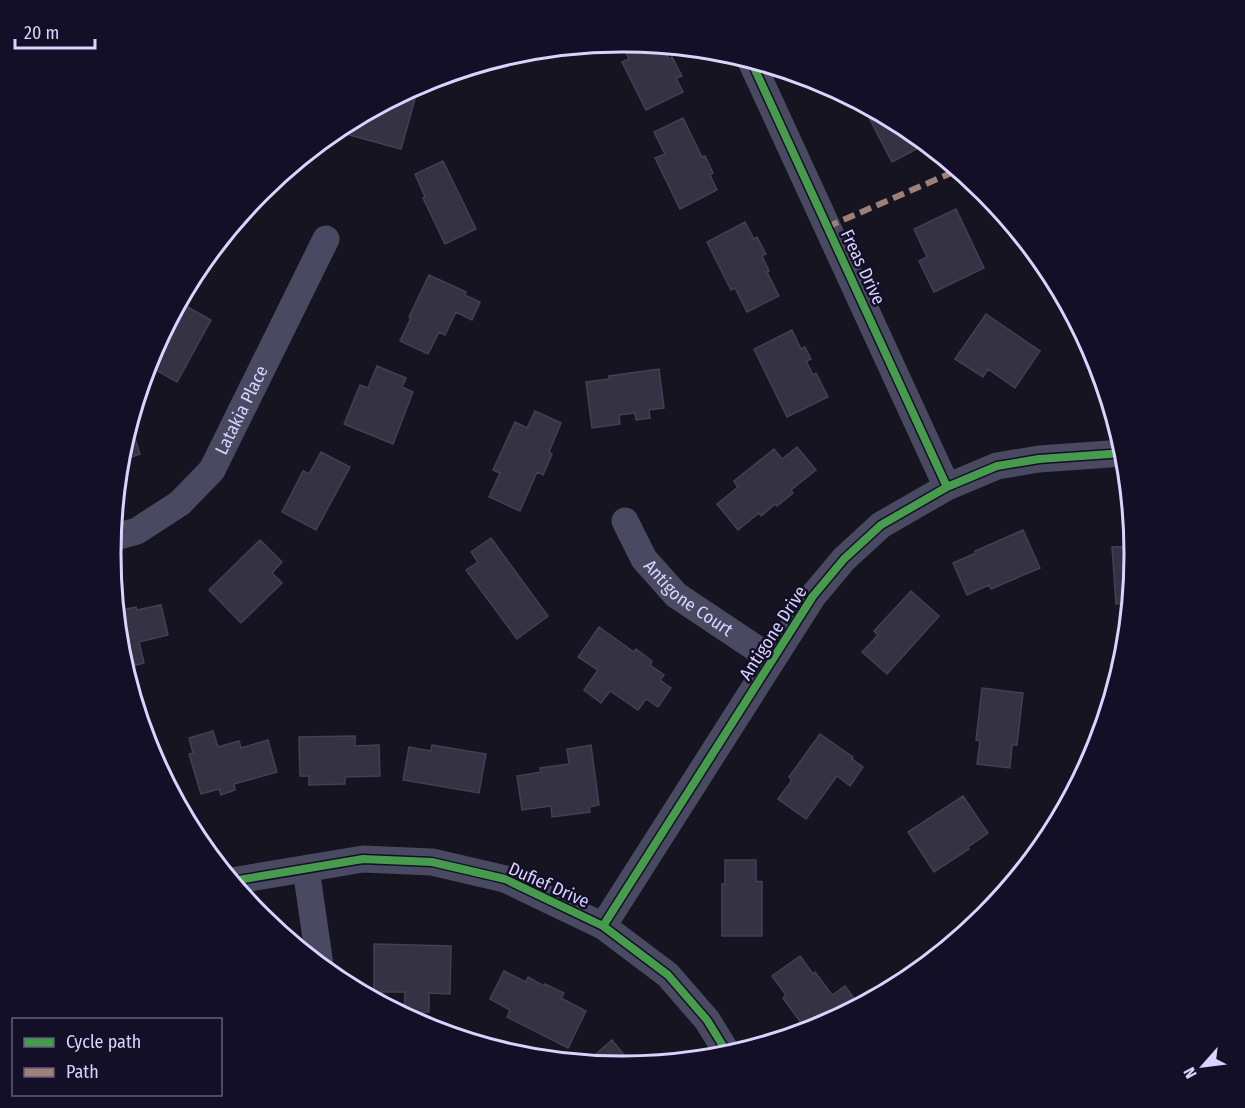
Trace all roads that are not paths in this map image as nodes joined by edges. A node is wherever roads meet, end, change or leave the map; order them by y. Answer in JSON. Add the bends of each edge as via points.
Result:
{"nodes":[{"id":1,"x":756,"y":71,"type":"edge"},
{"id":2,"x":326,"y":239,"type":"dead end"},
{"id":3,"x":1114,"y":454,"type":"edge"},
{"id":4,"x":947,"y":487,"type":"junction"},
{"id":5,"x":625,"y":521,"type":"dead end"},
{"id":6,"x":122,"y":535,"type":"edge"},
{"id":7,"x":772,"y":659,"type":"junction"},
{"id":8,"x":306,"y":869,"type":"junction"},
{"id":9,"x":241,"y":879,"type":"edge"},
{"id":10,"x":603,"y":926,"type":"junction"},
{"id":11,"x":318,"y":953,"type":"edge"},
{"id":12,"x":723,"y":1045,"type":"edge"}],
"edges":[{"from":1,"to":4,"type":"street","name":"Freas Drive"},
{"from":2,"to":6,"type":"street","name":"Latakia Place","via":[[212,470],[180,503],[137,531]]},
{"from":3,"to":4,"type":"street","name":"Antigone Drive","via":[[997,466]]},
{"from":4,"to":7,"type":"street","name":"Antigone Drive","via":[[881,525],[844,559],[813,596]]},
{"from":5,"to":7,"type":"street","name":"Antigone Court","via":[[644,559],[676,595]]},
{"from":7,"to":10,"type":"street","name":"Antigone Drive"},
{"from":8,"to":9,"type":"street","name":"Dufief Drive"},
{"from":8,"to":10,"type":"street","name":"Dufief Drive","via":[[363,860],[432,862],[505,879]]},
{"from":8,"to":11,"type":"street"},
{"from":10,"to":12,"type":"street","name":"Dufief Drive","via":[[668,975],[707,1020]]}]}
